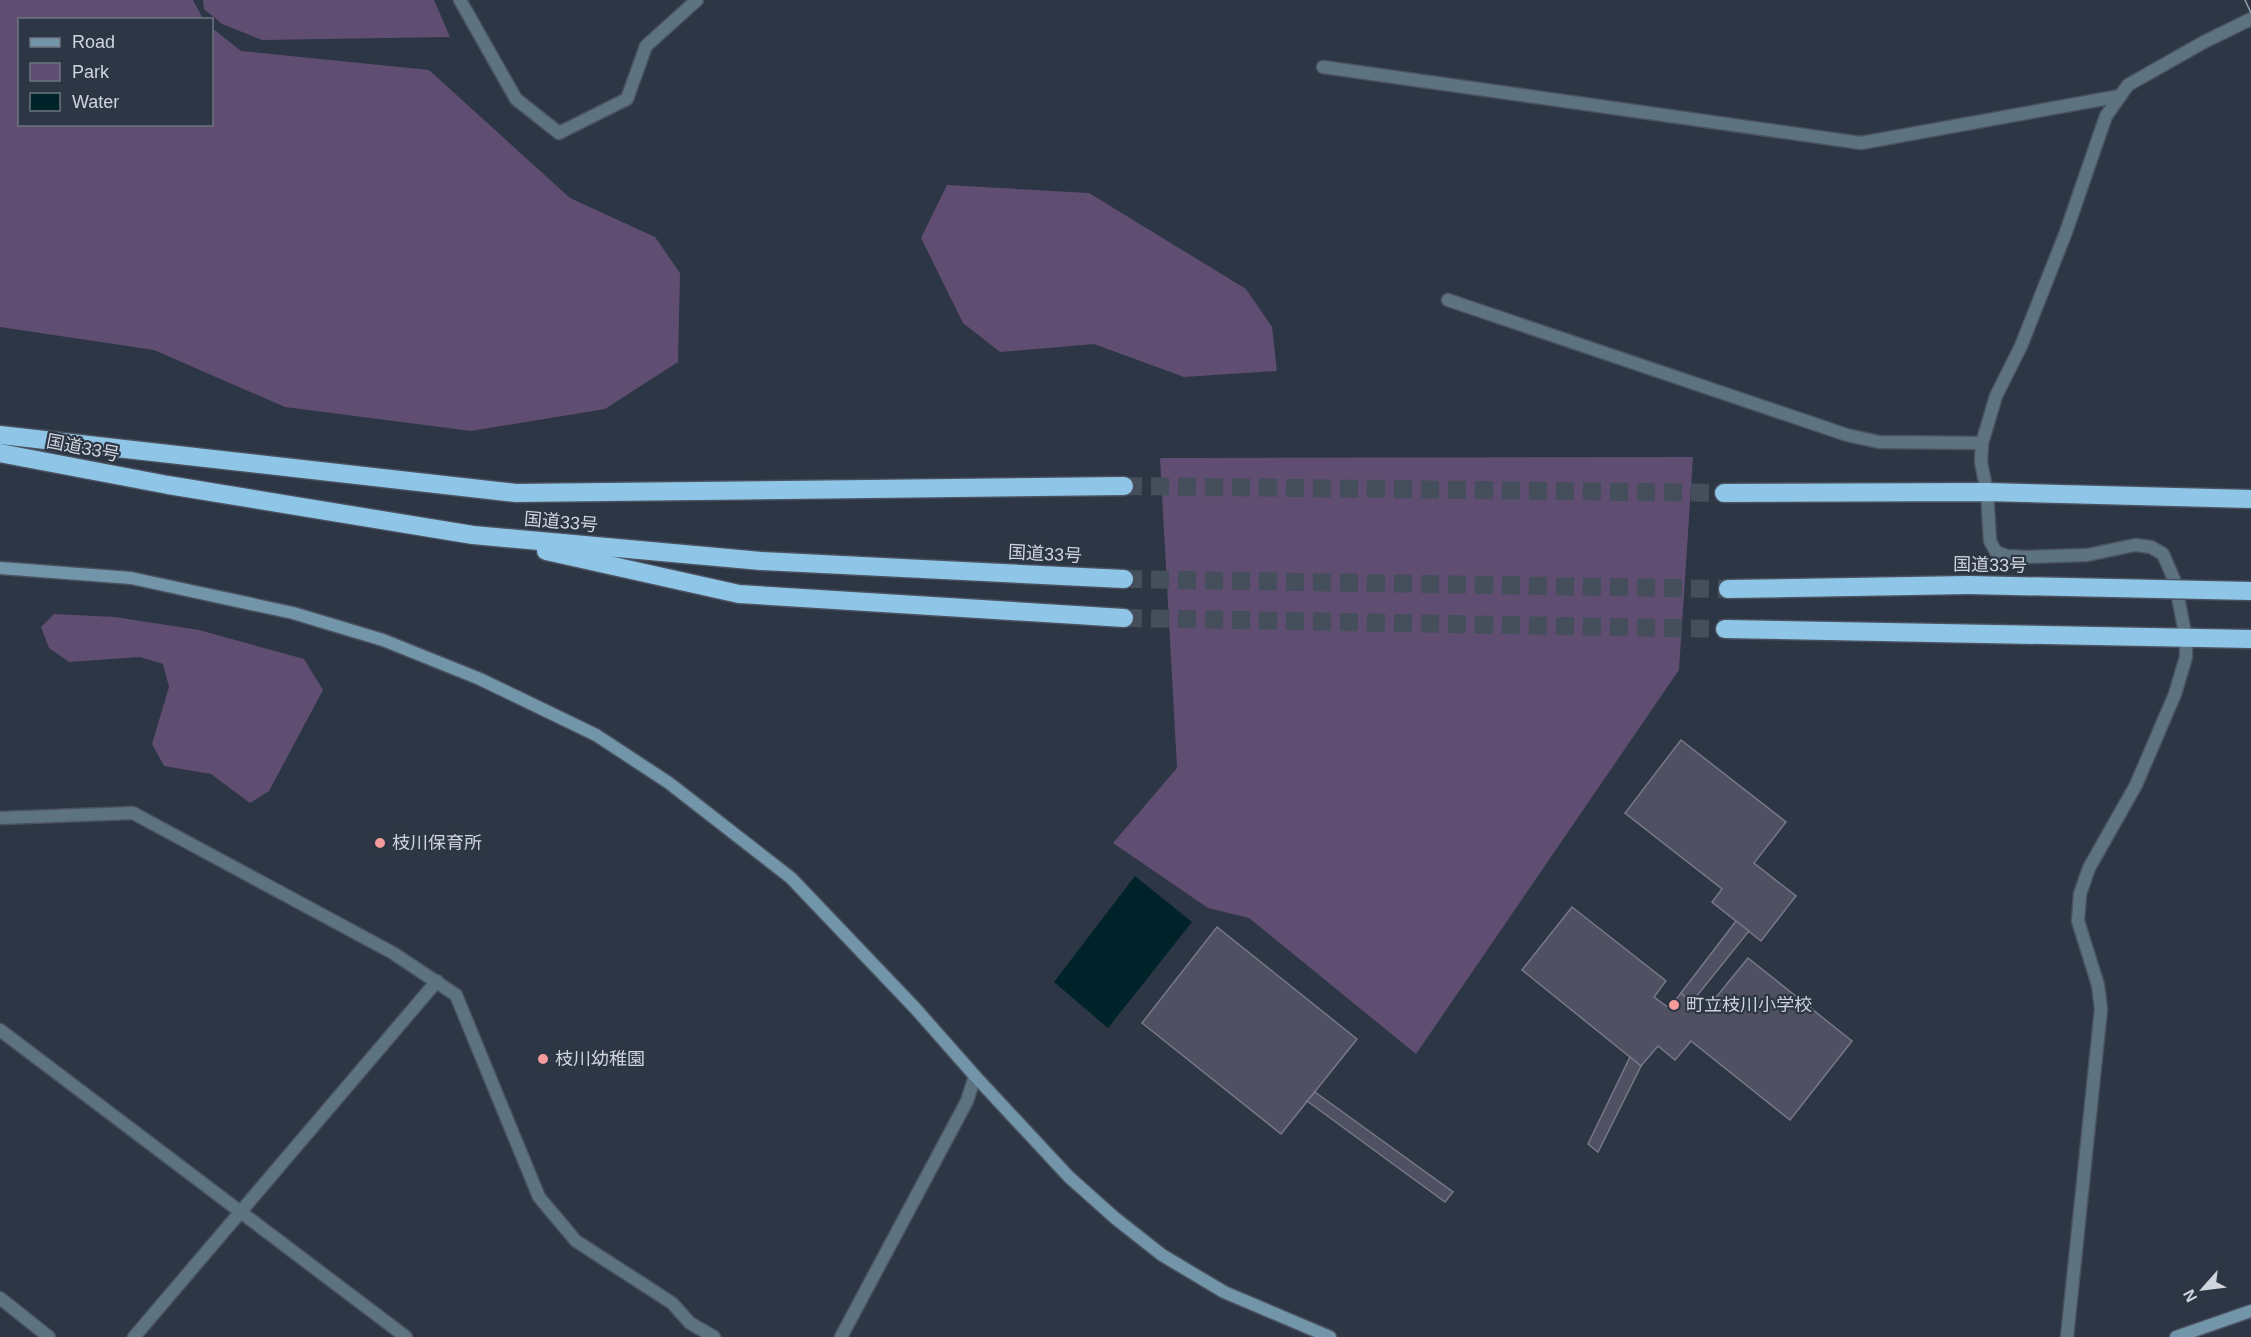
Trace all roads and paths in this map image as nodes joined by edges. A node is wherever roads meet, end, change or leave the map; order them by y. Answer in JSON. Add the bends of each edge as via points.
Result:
{"nodes":[{"id":1,"x":460,"y":0,"type":"edge"},
{"id":2,"x":697,"y":0,"type":"edge"},
{"id":3,"x":2251,"y":19,"type":"edge"},
{"id":4,"x":1323,"y":67,"type":"dead end"},
{"id":5,"x":2120,"y":96,"type":"junction"},
{"id":6,"x":1448,"y":300,"type":"dead end"},
{"id":7,"x":0,"y":435,"type":"edge"},
{"id":8,"x":1982,"y":443,"type":"junction"},
{"id":9,"x":0,"y":453,"type":"edge"},
{"id":10,"x":1124,"y":486,"type":"tunnel mouth"},
{"id":11,"x":1987,"y":492,"type":"junction"},
{"id":12,"x":1724,"y":493,"type":"tunnel mouth"},
{"id":13,"x":2251,"y":499,"type":"edge"},
{"id":14,"x":473,"y":535,"type":"junction"},
{"id":15,"x":0,"y":568,"type":"edge"},
{"id":16,"x":1124,"y":579,"type":"tunnel mouth"},
{"id":17,"x":1728,"y":589,"type":"tunnel mouth"},
{"id":18,"x":2251,"y":591,"type":"edge"},
{"id":19,"x":1124,"y":618,"type":"tunnel mouth"},
{"id":20,"x":1725,"y":629,"type":"tunnel mouth"},
{"id":21,"x":2186,"y":638,"type":"junction"},
{"id":22,"x":2251,"y":639,"type":"edge"},
{"id":23,"x":0,"y":818,"type":"edge"},
{"id":24,"x":437,"y":981,"type":"junction"},
{"id":25,"x":0,"y":1030,"type":"edge"},
{"id":26,"x":975,"y":1076,"type":"junction"},
{"id":27,"x":242,"y":1212,"type":"junction"},
{"id":28,"x":0,"y":1298,"type":"edge"},
{"id":29,"x":2251,"y":1311,"type":"edge"},
{"id":30,"x":690,"y":1323,"type":"junction"},
{"id":31,"x":50,"y":1337,"type":"edge"},
{"id":32,"x":134,"y":1337,"type":"edge"},
{"id":33,"x":406,"y":1337,"type":"edge"},
{"id":34,"x":687,"y":1337,"type":"edge"},
{"id":35,"x":714,"y":1337,"type":"edge"},
{"id":36,"x":841,"y":1337,"type":"edge"},
{"id":37,"x":1330,"y":1337,"type":"edge"},
{"id":38,"x":2067,"y":1337,"type":"edge"},
{"id":39,"x":2176,"y":1337,"type":"edge"}],
"edges":[{"from":1,"to":2,"type":"street","via":[[516,99],[558,133],[627,99],[646,46]]},
{"from":3,"to":5,"type":"street","via":[[2148,72],[2128,85]]},
{"from":4,"to":5,"type":"street","via":[[1861,143]]},
{"from":5,"to":8,"type":"street","via":[[2106,116],[2062,243],[2021,346],[1996,396]]},
{"from":6,"to":8,"type":"street","via":[[1847,435],[1879,442]]},
{"from":7,"to":10,"type":"highway","via":[[516,493]]},
{"from":8,"to":11,"type":"street"},
{"from":9,"to":14,"type":"highway","name":"国道33号"},
{"from":11,"to":12,"type":"highway"},
{"from":11,"to":13,"type":"highway"},
{"from":11,"to":21,"type":"street","via":[[1990,541],[1996,552],[2028,557],[2087,555],[2135,545],[2163,554],[2175,582]]},
{"from":14,"to":16,"type":"highway","name":"国道33号","via":[[761,561]]},
{"from":14,"to":19,"type":"highway","via":[[739,594]]},
{"from":15,"to":26,"type":"street","via":[[131,578],[292,613],[383,640],[480,679],[596,735],[669,783],[792,878]]},
{"from":17,"to":18,"type":"highway","name":"国道33号","bridge":true,"via":[[1969,585]]},
{"from":20,"to":21,"type":"highway"},
{"from":21,"to":22,"type":"highway"},
{"from":21,"to":38,"type":"street","via":[[2186,657],[2175,694],[2136,784],[2079,894],[2078,921],[2098,985],[2101,1009]]},
{"from":23,"to":24,"type":"street","via":[[133,813],[393,953]]},
{"from":24,"to":27,"type":"street"},
{"from":24,"to":30,"type":"street","via":[[456,995],[539,1197],[576,1241],[672,1303]]},
{"from":25,"to":27,"type":"street"},
{"from":26,"to":36,"type":"street","via":[[967,1101]]},
{"from":26,"to":37,"type":"street","via":[[1069,1177],[1162,1255],[1224,1292]]},
{"from":27,"to":32,"type":"street"},
{"from":27,"to":33,"type":"street"},
{"from":28,"to":31,"type":"street"},
{"from":29,"to":39,"type":"street"},
{"from":30,"to":34,"type":"street"},
{"from":30,"to":35,"type":"street"}]}
